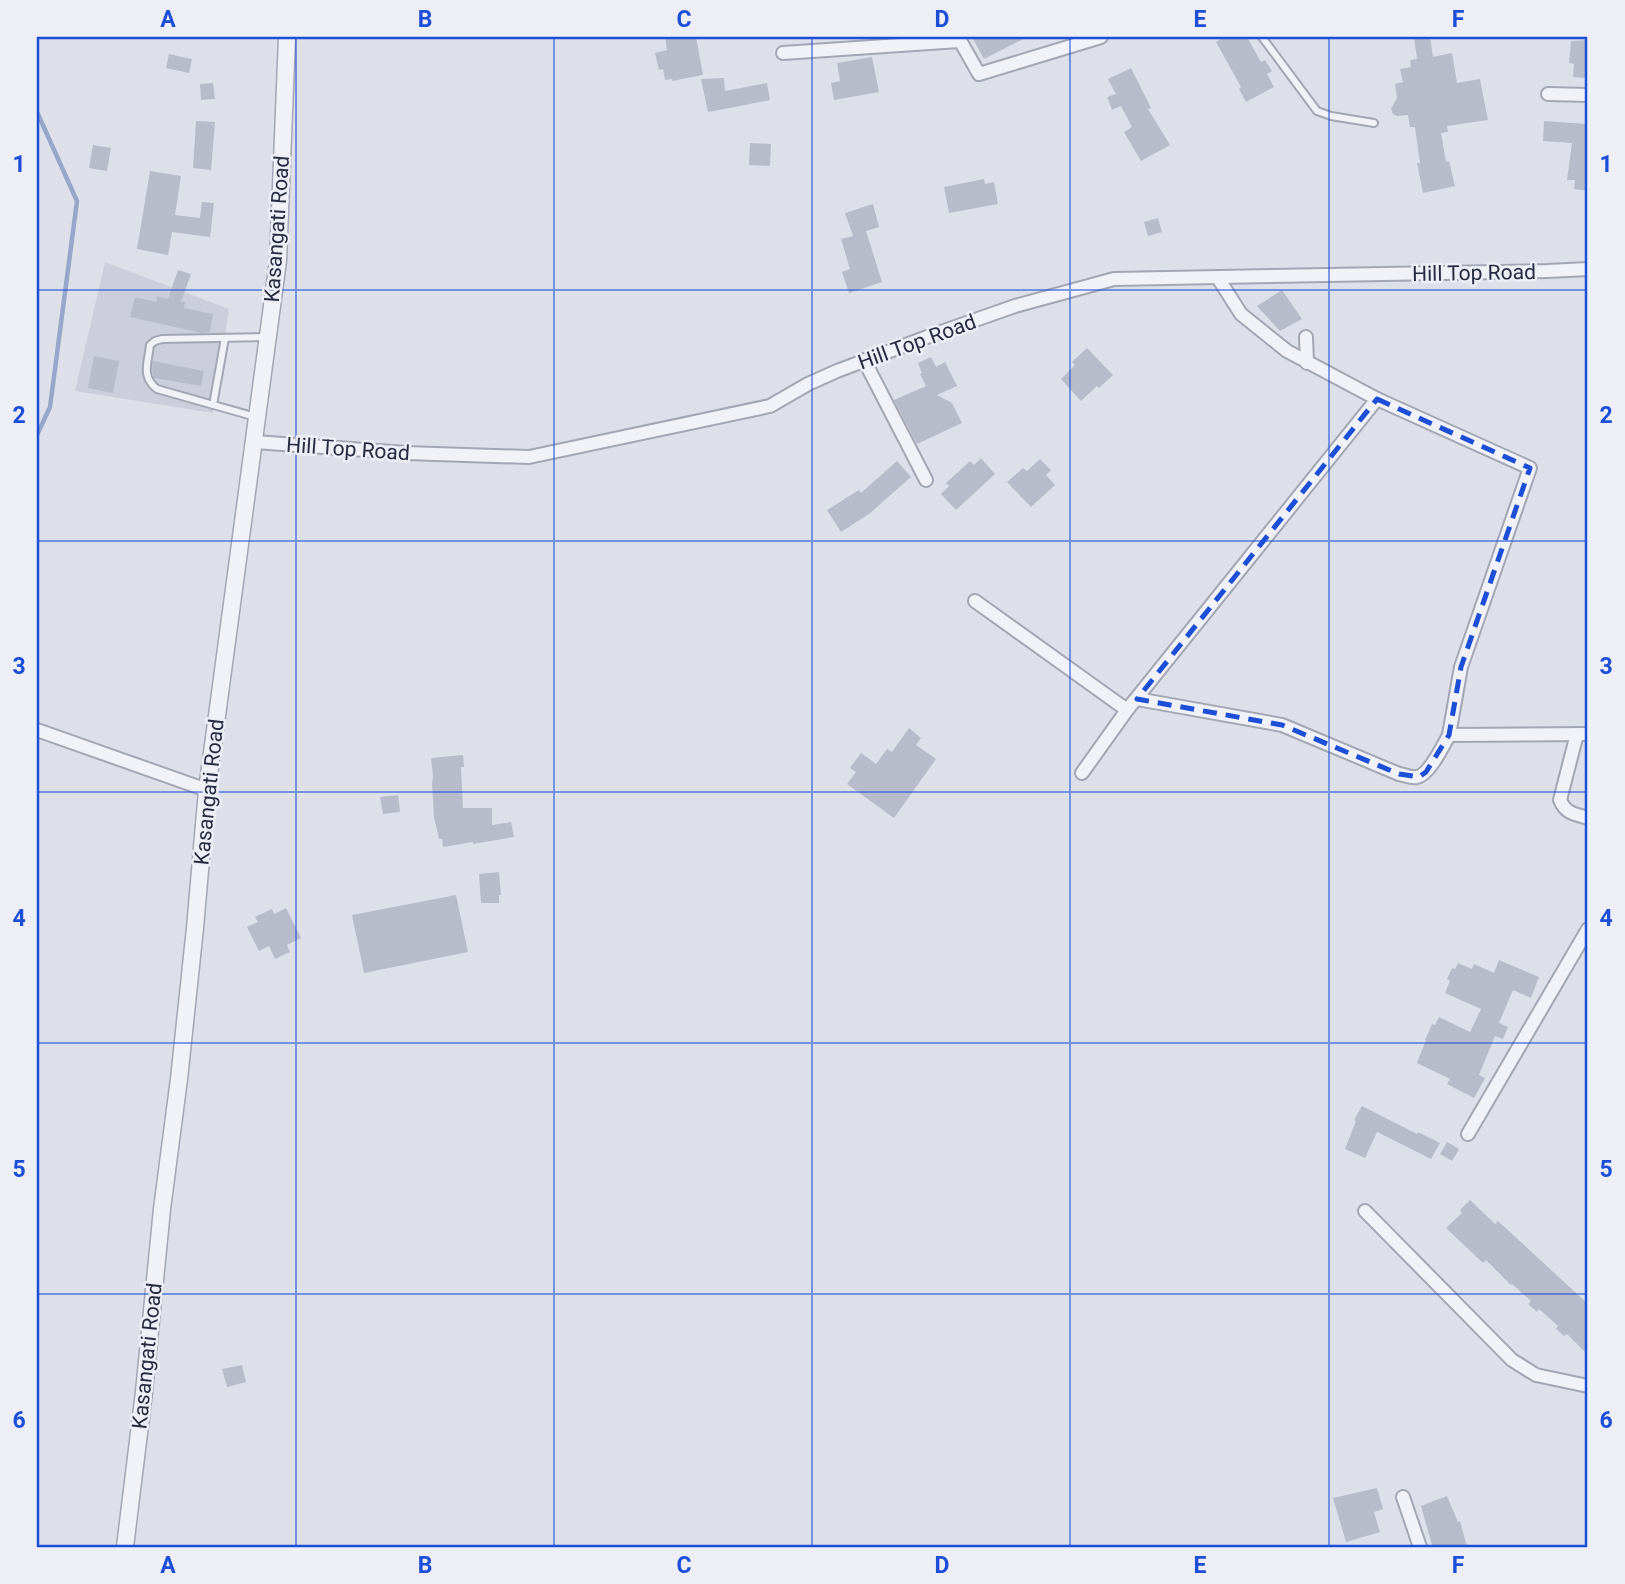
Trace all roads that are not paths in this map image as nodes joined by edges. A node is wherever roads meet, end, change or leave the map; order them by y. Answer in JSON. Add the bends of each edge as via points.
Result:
{"nodes":[{"id":1,"x":287,"y":37,"type":"edge"},
{"id":2,"x":1101,"y":37,"type":"edge"},
{"id":3,"x":1262,"y":37,"type":"edge"},
{"id":4,"x":959,"y":39,"type":"edge"},
{"id":5,"x":783,"y":53,"type":"dead end"},
{"id":6,"x":1548,"y":94,"type":"dead end"},
{"id":7,"x":1588,"y":95,"type":"edge"},
{"id":8,"x":1374,"y":123,"type":"dead end"},
{"id":9,"x":1588,"y":269,"type":"edge"},
{"id":10,"x":1218,"y":278,"type":"junction"},
{"id":11,"x":269,"y":337,"type":"junction"},
{"id":12,"x":1306,"y":337,"type":"dead end"},
{"id":13,"x":225,"y":338,"type":"junction"},
{"id":14,"x":864,"y":360,"type":"junction"},
{"id":15,"x":1307,"y":363,"type":"junction"},
{"id":16,"x":1377,"y":399,"type":"junction"},
{"id":17,"x":213,"y":405,"type":"junction"},
{"id":18,"x":258,"y":418,"type":"junction"},
{"id":19,"x":255,"y":442,"type":"junction"},
{"id":20,"x":926,"y":480,"type":"dead end"},
{"id":21,"x":975,"y":601,"type":"dead end"},
{"id":22,"x":1137,"y":699,"type":"junction"},
{"id":23,"x":1127,"y":710,"type":"junction"},
{"id":24,"x":37,"y":730,"type":"edge"},
{"id":25,"x":1583,"y":734,"type":"edge"},
{"id":26,"x":1449,"y":735,"type":"junction"},
{"id":27,"x":1082,"y":773,"type":"dead end"},
{"id":28,"x":207,"y":790,"type":"junction"},
{"id":29,"x":1588,"y":818,"type":"edge"},
{"id":30,"x":1588,"y":929,"type":"edge"},
{"id":31,"x":1468,"y":1134,"type":"dead end"},
{"id":32,"x":1365,"y":1211,"type":"dead end"},
{"id":33,"x":1588,"y":1386,"type":"edge"},
{"id":34,"x":1403,"y":1497,"type":"dead end"},
{"id":35,"x":125,"y":1547,"type":"edge"},
{"id":36,"x":1420,"y":1547,"type":"edge"}],
"edges":[{"from":1,"to":11,"type":"street","name":"Kasangati Road","via":[[278,261]]},
{"from":2,"to":4,"type":"street","via":[[979,74]]},
{"from":3,"to":8,"type":"lane","via":[[1317,111]]},
{"from":4,"to":5,"type":"street"},
{"from":6,"to":7,"type":"street"},
{"from":9,"to":10,"type":"street","name":"Hill Top Road"},
{"from":10,"to":14,"type":"street","name":"Hill Top Road","via":[[1114,279],[1015,306]]},
{"from":10,"to":15,"type":"street","via":[[1241,314]]},
{"from":11,"to":13,"type":"lane"},
{"from":11,"to":18,"type":"street","name":"Kasangati Road"},
{"from":12,"to":15,"type":"street"},
{"from":13,"to":17,"type":"lane"},
{"from":13,"to":17,"type":"lane","via":[[162,338],[150,345],[146,377],[150,384]]},
{"from":14,"to":19,"type":"street","name":"Hill Top Road","via":[[770,406],[529,457]]},
{"from":14,"to":20,"type":"street"},
{"from":15,"to":16,"type":"street"},
{"from":16,"to":22,"type":"street"},
{"from":16,"to":26,"type":"street","via":[[1530,468],[1461,667]]},
{"from":17,"to":18,"type":"lane"},
{"from":18,"to":19,"type":"street","name":"Kasangati Road"},
{"from":19,"to":28,"type":"street","name":"Kasangati Road"},
{"from":21,"to":23,"type":"street"},
{"from":22,"to":23,"type":"street"},
{"from":22,"to":26,"type":"street","via":[[1282,725],[1412,777],[1426,772]]},
{"from":23,"to":27,"type":"street"},
{"from":24,"to":28,"type":"street"},
{"from":25,"to":26,"type":"street"},
{"from":25,"to":29,"type":"street","via":[[1560,800],[1563,808]]},
{"from":28,"to":35,"type":"street","name":"Kasangati Road"},
{"from":30,"to":31,"type":"street"},
{"from":32,"to":33,"type":"street","via":[[1512,1360],[1536,1375]]},
{"from":34,"to":36,"type":"street"}]}
